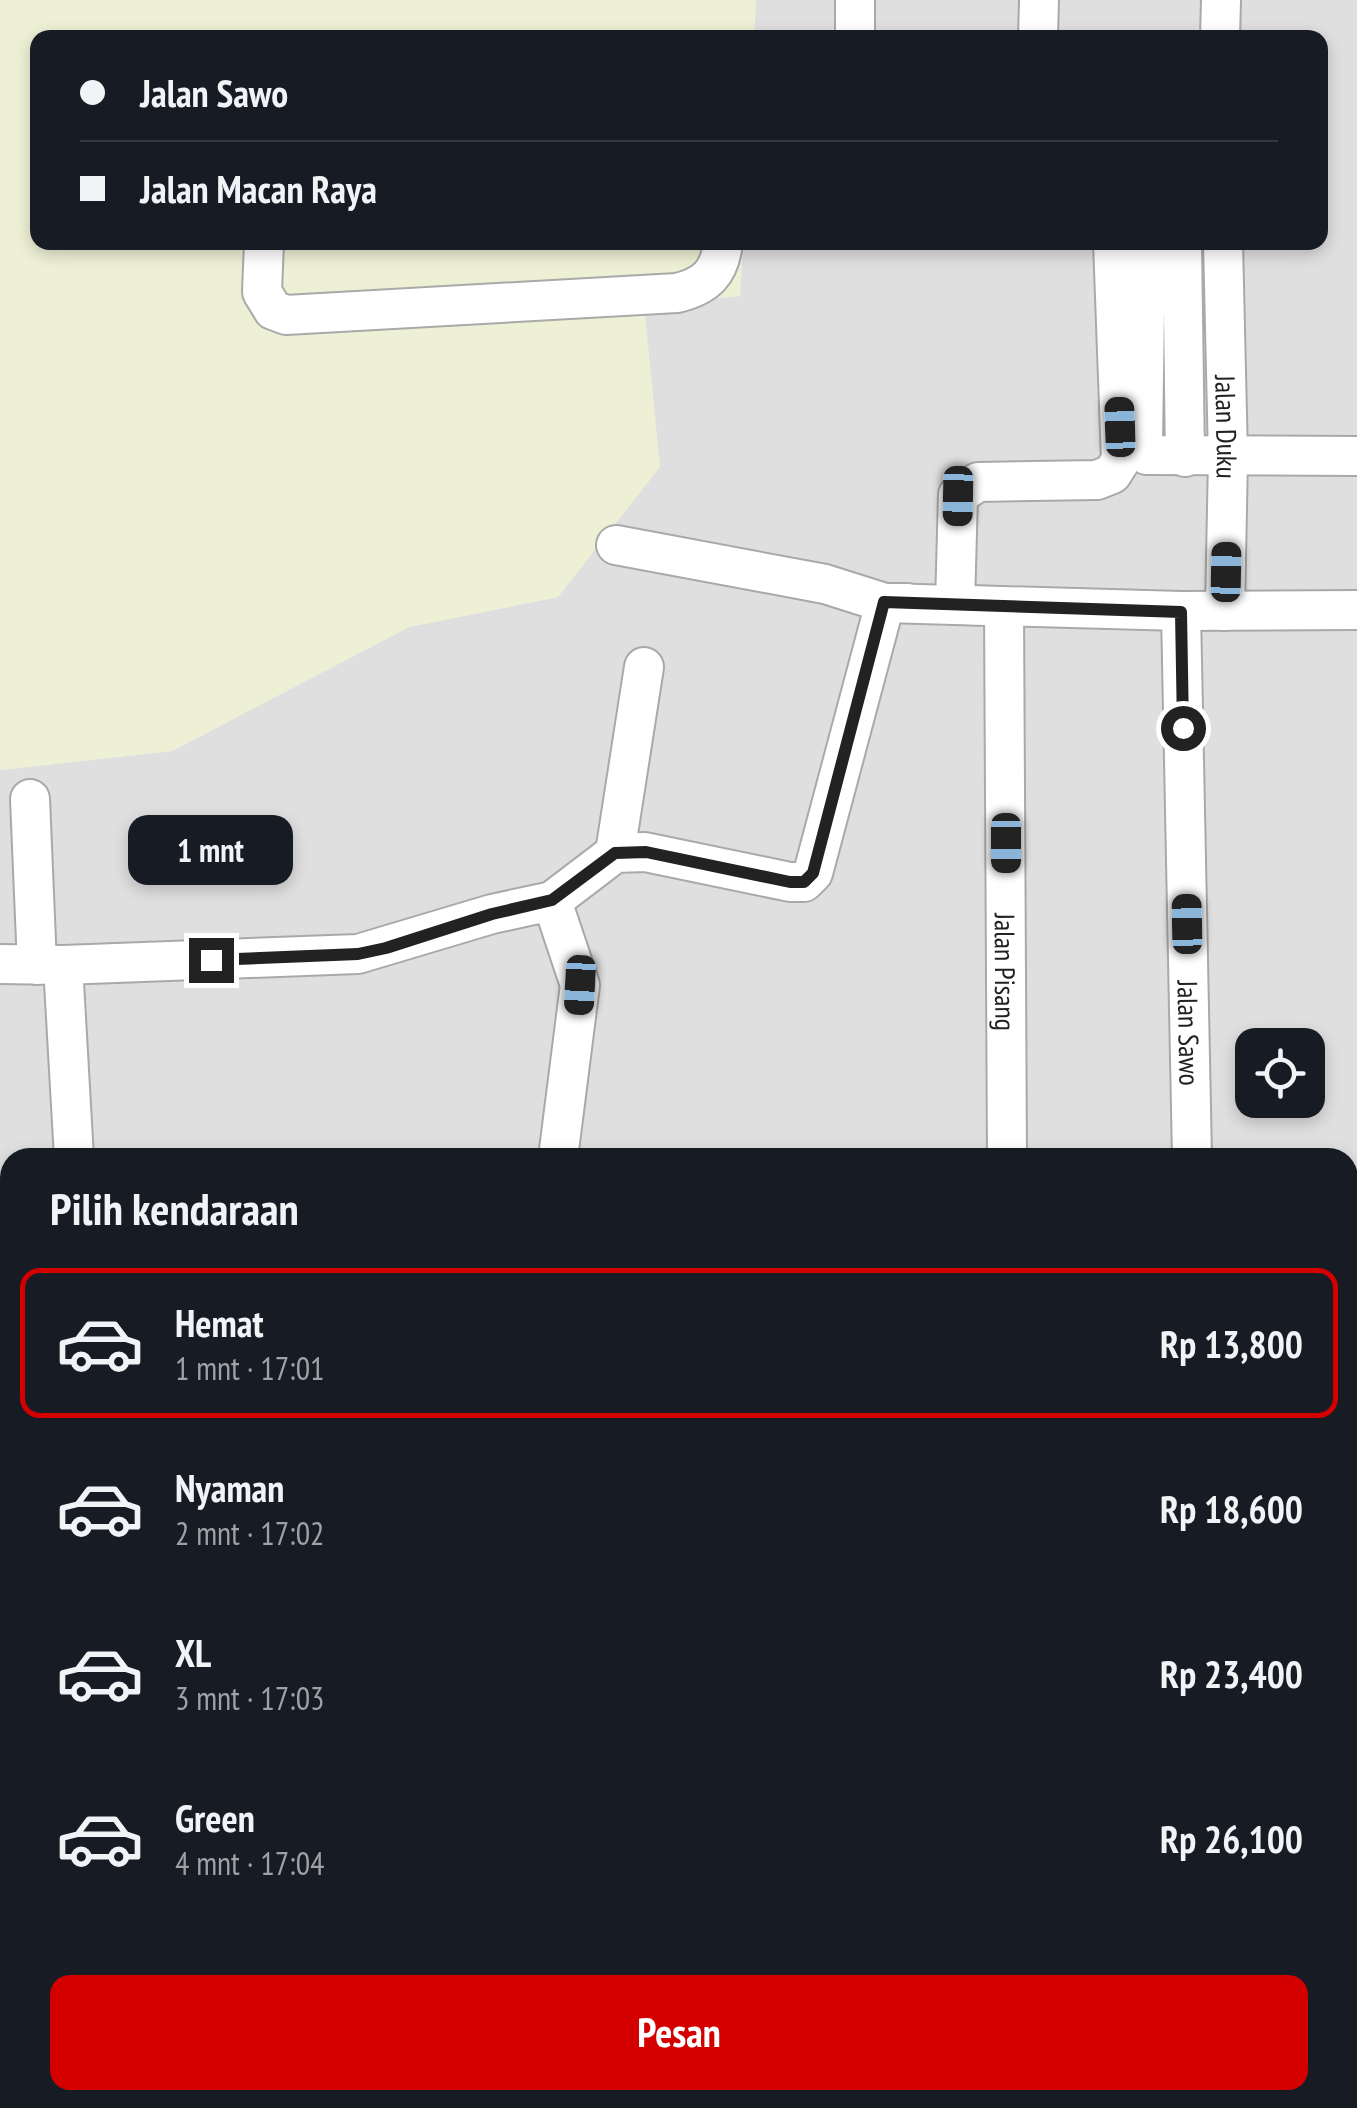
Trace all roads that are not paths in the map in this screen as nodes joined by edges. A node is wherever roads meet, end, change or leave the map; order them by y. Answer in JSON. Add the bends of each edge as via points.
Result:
{"nodes":[{"id":1,"x":855,"y":0,"type":"edge"},
{"id":2,"x":1039,"y":0,"type":"edge"},
{"id":3,"x":1221,"y":0,"type":"edge"},
{"id":4,"x":854,"y":30,"type":"edge"},
{"id":5,"x":1038,"y":30,"type":"edge"},
{"id":6,"x":1220,"y":30,"type":"edge"},
{"id":7,"x":264,"y":250,"type":"edge"},
{"id":8,"x":722,"y":250,"type":"edge"},
{"id":9,"x":1113,"y":250,"type":"edge"},
{"id":10,"x":1146,"y":250,"type":"edge"},
{"id":11,"x":1182,"y":250,"type":"edge"},
{"id":12,"x":1223,"y":250,"type":"edge"},
{"id":13,"x":1185,"y":456,"type":"junction"},
{"id":14,"x":1357,"y":456,"type":"edge"},
{"id":15,"x":1228,"y":457,"type":"junction"},
{"id":16,"x":616,"y":546,"type":"dead end"},
{"id":17,"x":884,"y":602,"type":"junction"},
{"id":18,"x":983,"y":606,"type":"junction"},
{"id":19,"x":1357,"y":610,"type":"edge"},
{"id":20,"x":1225,"y":611,"type":"junction"},
{"id":21,"x":1181,"y":612,"type":"junction"},
{"id":22,"x":644,"y":667,"type":"dead end"},
{"id":23,"x":30,"y":798,"type":"dead end"},
{"id":24,"x":615,"y":853,"type":"junction"},
{"id":25,"x":552,"y":900,"type":"junction"},
{"id":26,"x":33,"y":965,"type":"edge"},
{"id":27,"x":72,"y":1148,"type":"edge"},
{"id":28,"x":559,"y":1148,"type":"edge"},
{"id":29,"x":1007,"y":1148,"type":"edge"},
{"id":30,"x":1192,"y":1148,"type":"edge"}],
"edges":[{"from":1,"to":4,"type":"street"},
{"from":2,"to":5,"type":"street"},
{"from":3,"to":6,"type":"street"},
{"from":7,"to":8,"type":"street","via":[[262,292],[273,310],[286,315],[677,293],[710,279]]},
{"from":9,"to":18,"type":"street","name":"Jalan Pisang","via":[[1121,460],[1097,480],[978,482],[958,496]]},
{"from":10,"to":13,"type":"street","via":[[1143,441],[1150,457]]},
{"from":11,"to":13,"type":"street"},
{"from":12,"to":15,"type":"street","name":"Jalan Duku"},
{"from":13,"to":15,"type":"street"},
{"from":14,"to":15,"type":"street"},
{"from":15,"to":20,"type":"street","name":"Jalan Duku"},
{"from":16,"to":17,"type":"street","via":[[825,584]]},
{"from":17,"to":18,"type":"street"},
{"from":17,"to":24,"type":"street","via":[[813,873],[804,882],[646,852]]},
{"from":18,"to":21,"type":"street"},
{"from":18,"to":29,"type":"street","name":"Jalan Pisang"},
{"from":19,"to":20,"type":"street"},
{"from":20,"to":21,"type":"street"},
{"from":21,"to":30,"type":"street","name":"Jalan Sawo"},
{"from":22,"to":24,"type":"street"},
{"from":23,"to":26,"type":"street"},
{"from":24,"to":25,"type":"street"},
{"from":25,"to":26,"type":"street","via":[[358,954]]},
{"from":25,"to":28,"type":"street","via":[[580,985]]},
{"from":26,"to":27,"type":"street"}]}
